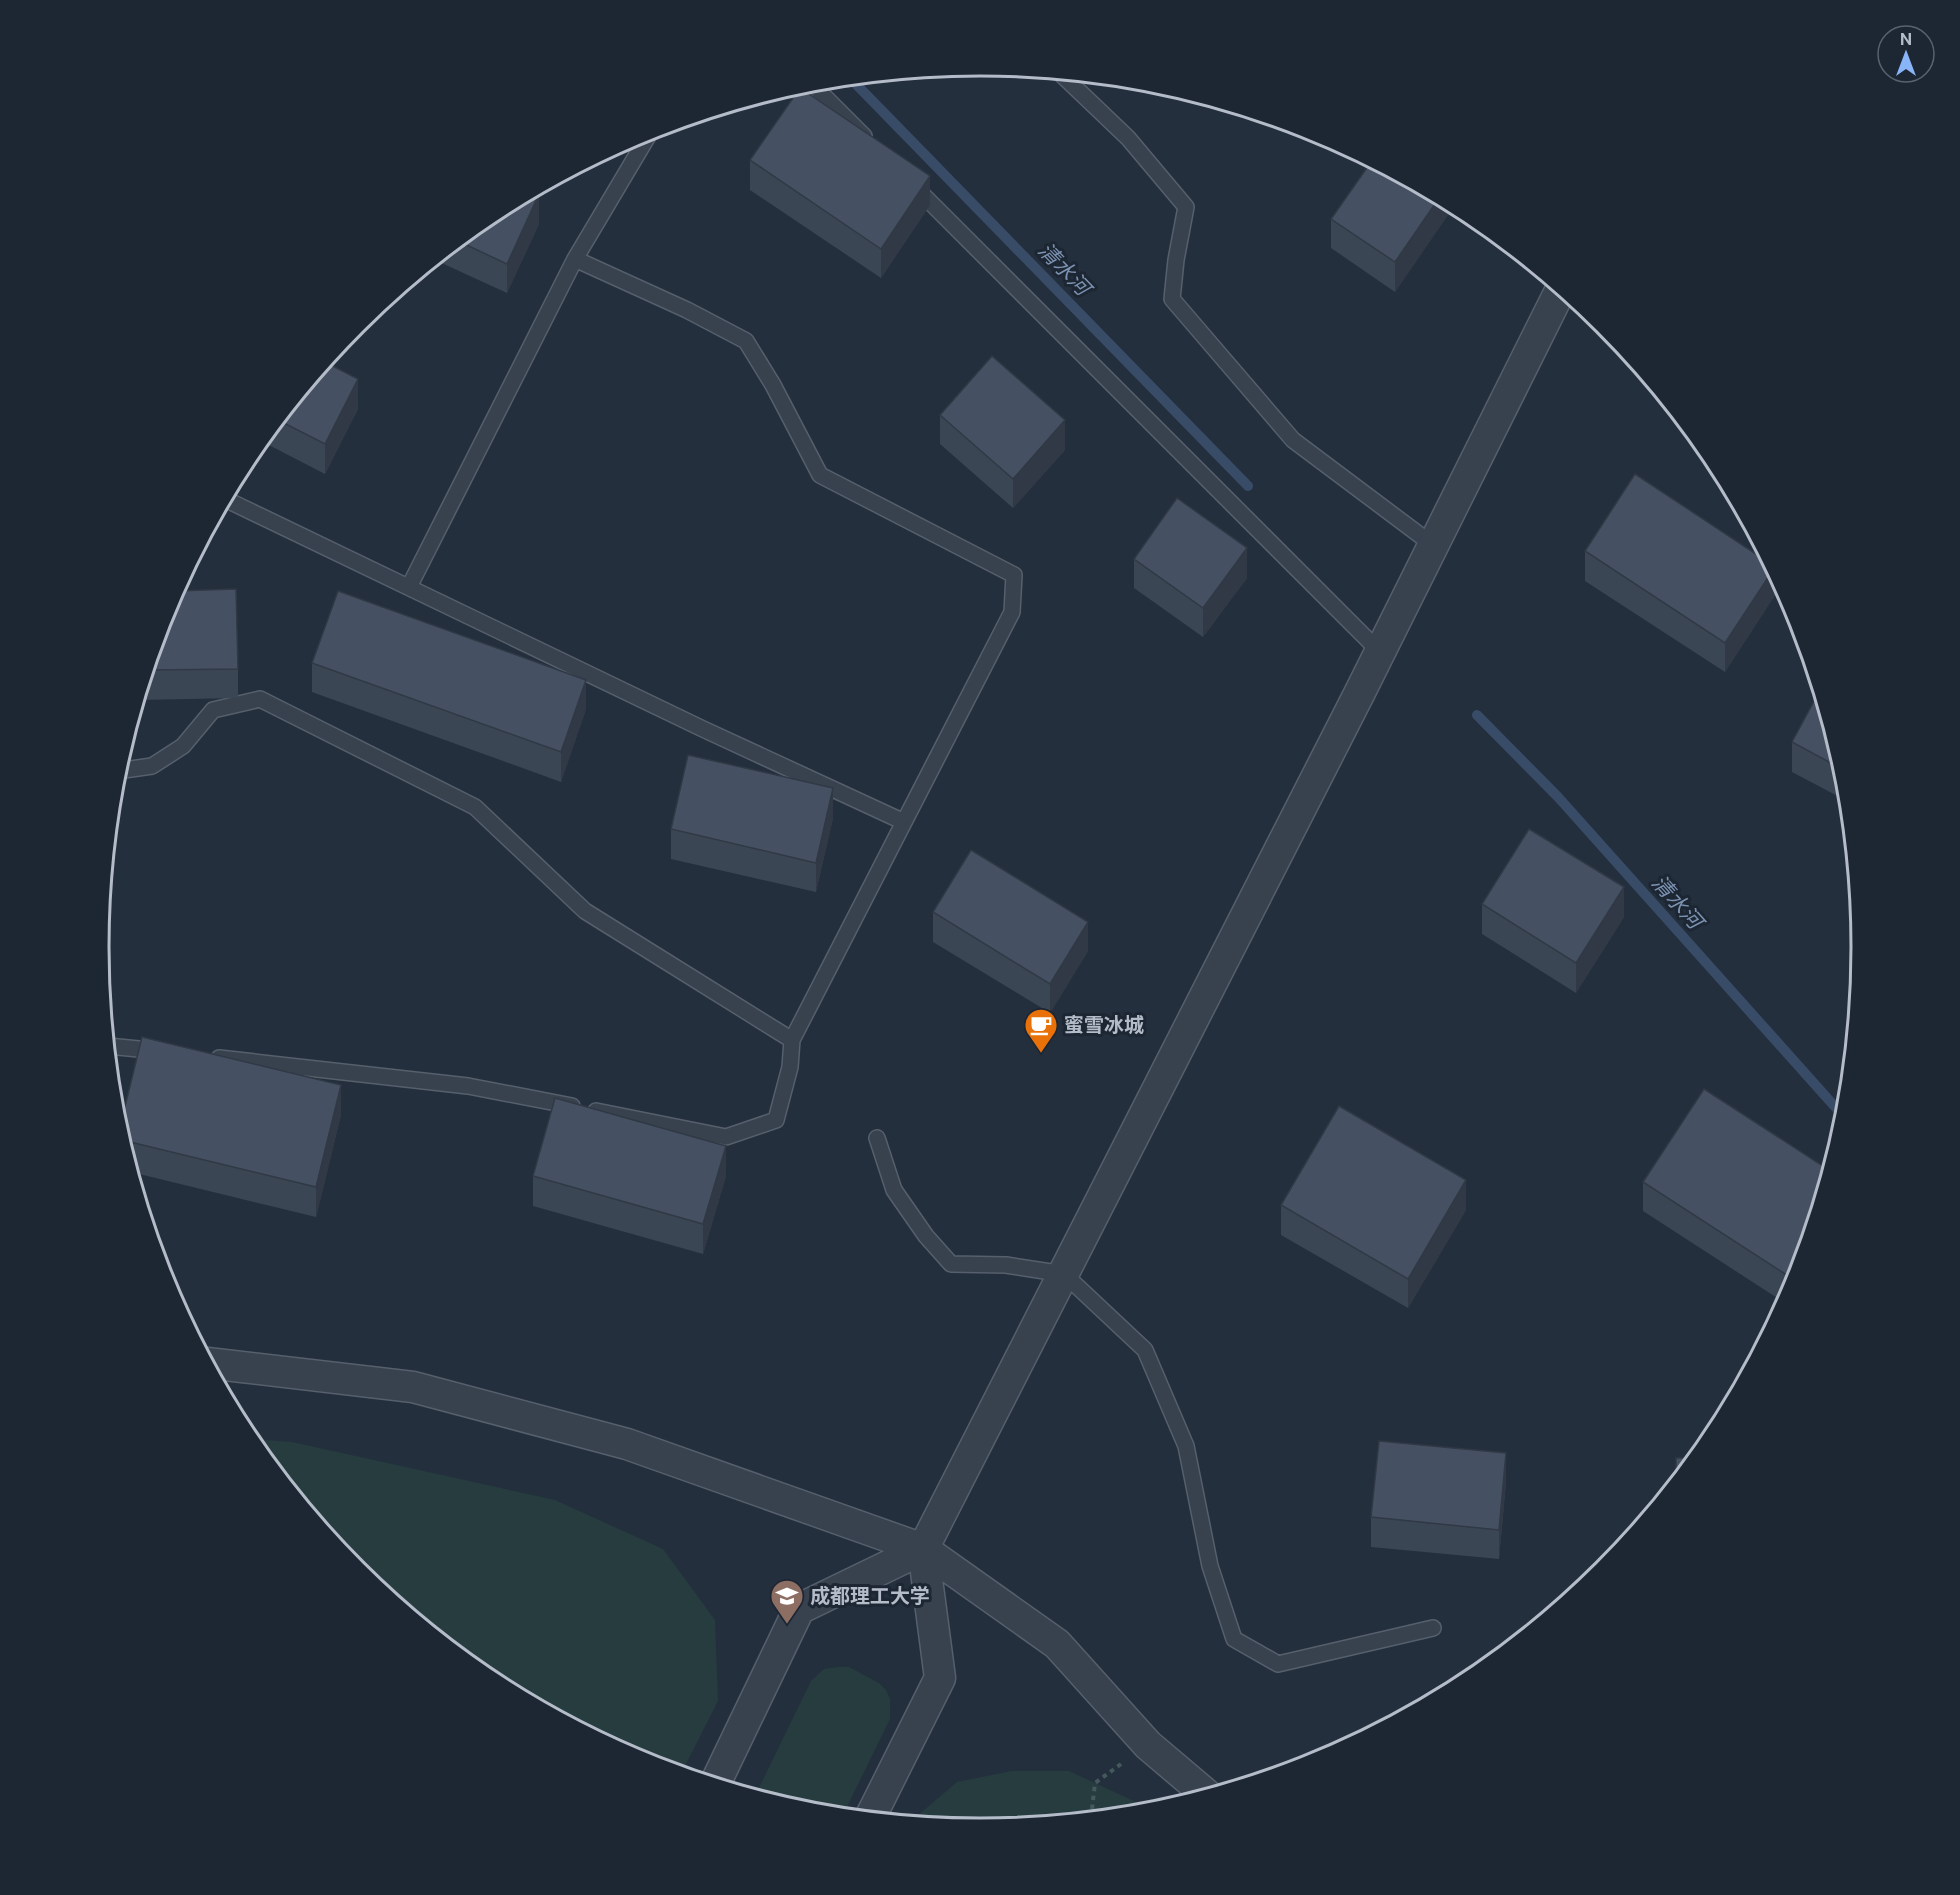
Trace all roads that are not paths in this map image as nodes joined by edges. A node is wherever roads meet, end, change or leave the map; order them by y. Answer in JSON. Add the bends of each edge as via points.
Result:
{"nodes":[{"id":1,"x":1069,"y":81,"type":"edge"},
{"id":2,"x":819,"y":91,"type":"edge"},
{"id":3,"x":642,"y":145,"type":"edge"},
{"id":4,"x":878,"y":150,"type":"edge"},
{"id":5,"x":903,"y":175,"type":"edge"},
{"id":6,"x":575,"y":259,"type":"junction"},
{"id":7,"x":1558,"y":296,"type":"edge"},
{"id":8,"x":232,"y":502,"type":"edge"},
{"id":9,"x":1433,"y":545,"type":"junction"},
{"id":10,"x":409,"y":587,"type":"junction"},
{"id":11,"x":1380,"y":652,"type":"junction"},
{"id":12,"x":128,"y":769,"type":"edge"},
{"id":13,"x":904,"y":822,"type":"junction"},
{"id":14,"x":792,"y":1040,"type":"junction"},
{"id":15,"x":115,"y":1047,"type":"edge"},
{"id":16,"x":178,"y":1054,"type":"edge"},
{"id":17,"x":201,"y":1056,"type":"edge"},
{"id":18,"x":877,"y":1138,"type":"dead end"},
{"id":19,"x":1064,"y":1274,"type":"junction"},
{"id":20,"x":216,"y":1364,"type":"edge"},
{"id":21,"x":923,"y":1549,"type":"junction"},
{"id":22,"x":1433,"y":1628,"type":"dead end"},
{"id":23,"x":718,"y":1778,"type":"edge"},
{"id":24,"x":1200,"y":1790,"type":"edge"},
{"id":25,"x":873,"y":1812,"type":"edge"}],
"edges":[{"from":1,"to":9,"type":"lane","via":[[1128,138],[1186,207],[1172,299],[1293,440]]},
{"from":2,"to":4,"type":"lane"},
{"from":3,"to":6,"type":"lane"},
{"from":5,"to":11,"type":"lane"},
{"from":6,"to":10,"type":"lane"},
{"from":6,"to":13,"type":"lane","via":[[746,341],[820,475],[1014,575],[1012,612]]},
{"from":7,"to":9,"type":"street"},
{"from":8,"to":10,"type":"lane"},
{"from":9,"to":11,"type":"street"},
{"from":10,"to":13,"type":"lane"},
{"from":11,"to":19,"type":"street"},
{"from":12,"to":14,"type":"lane","via":[[152,766],[183,746],[213,710],[260,699],[475,807],[585,911]]},
{"from":13,"to":14,"type":"lane"},
{"from":14,"to":17,"type":"lane","via":[[790,1067],[776,1120],[726,1137],[468,1086]]},
{"from":15,"to":16,"type":"lane"},
{"from":18,"to":19,"type":"lane","via":[[894,1190],[951,1264],[1006,1265]]},
{"from":19,"to":21,"type":"street"},
{"from":19,"to":22,"type":"lane","via":[[1145,1350],[1186,1446],[1210,1566],[1234,1640],[1278,1664]]},
{"from":20,"to":21,"type":"street","via":[[413,1387],[627,1444]]},
{"from":21,"to":23,"type":"street","via":[[799,1609]]},
{"from":21,"to":24,"type":"street","via":[[1057,1644],[1148,1744]]},
{"from":21,"to":25,"type":"street","via":[[940,1678]]}]}
